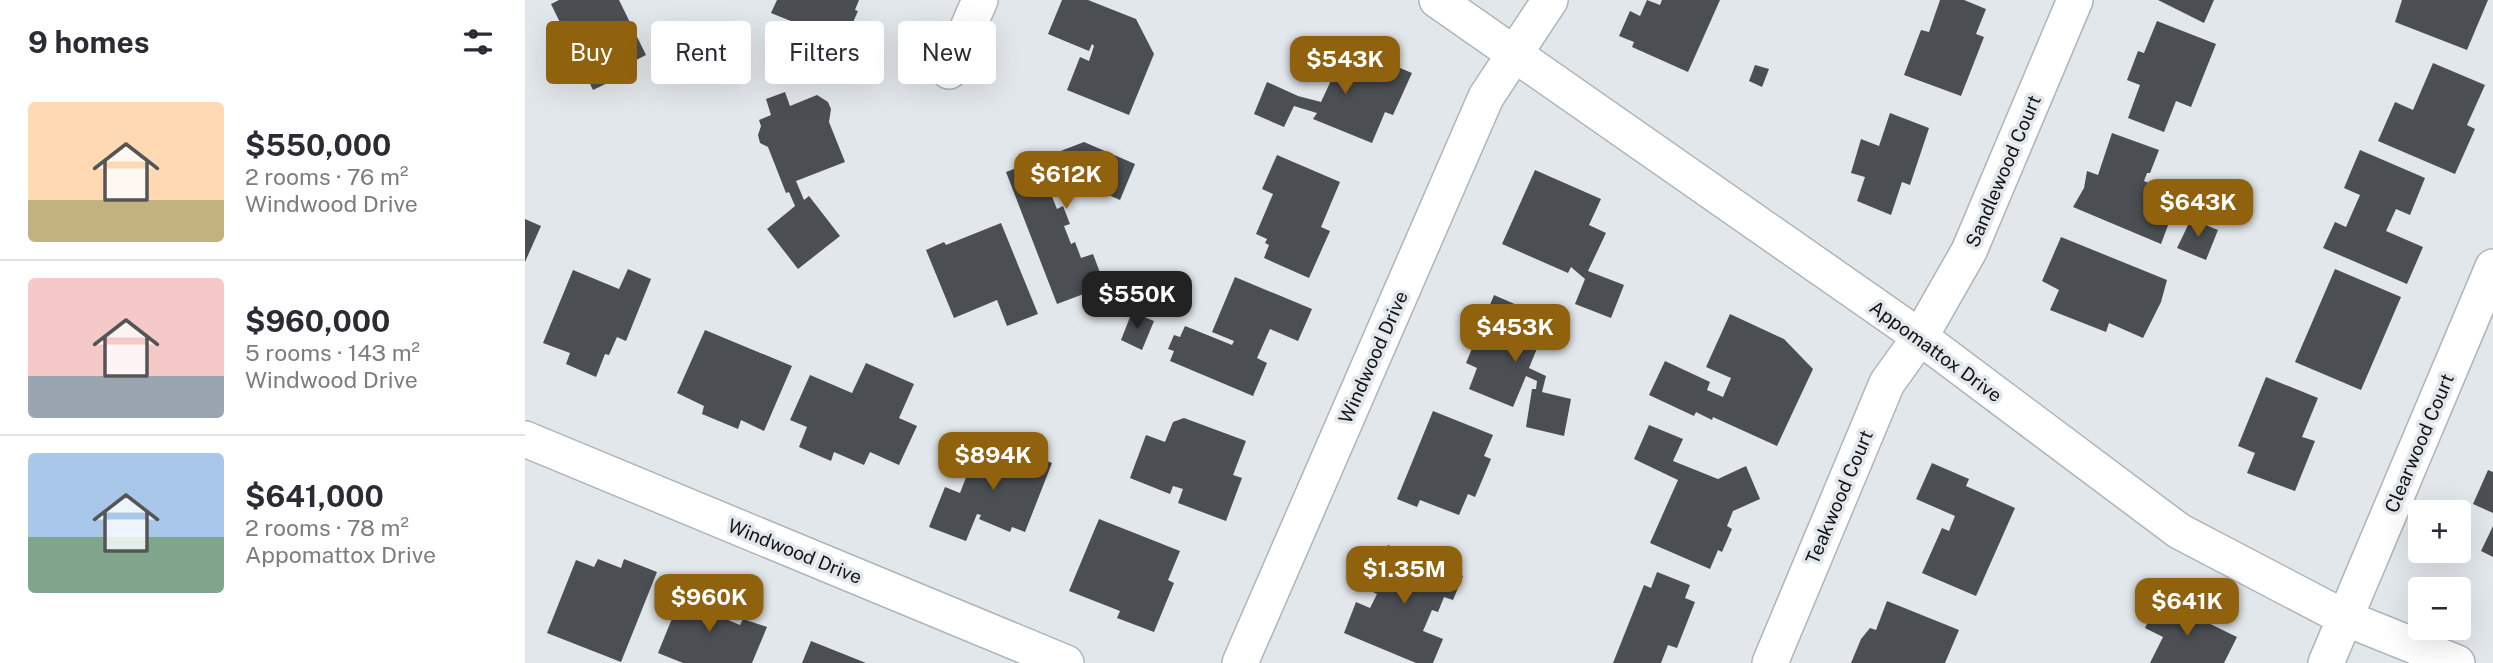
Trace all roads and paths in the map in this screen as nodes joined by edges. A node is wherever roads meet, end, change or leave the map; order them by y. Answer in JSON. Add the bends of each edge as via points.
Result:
{"nodes":[{"id":1,"x":980,"y":0,"type":"edge"},
{"id":2,"x":1437,"y":0,"type":"edge"},
{"id":3,"x":1549,"y":0,"type":"edge"},
{"id":4,"x":2075,"y":0,"type":"edge"},
{"id":5,"x":971,"y":21,"type":"edge"},
{"id":6,"x":1514,"y":54,"type":"junction"},
{"id":7,"x":2493,"y":267,"type":"edge"},
{"id":8,"x":1920,"y":337,"type":"junction"},
{"id":9,"x":525,"y":439,"type":"edge"},
{"id":10,"x":2345,"y":618,"type":"junction"},
{"id":11,"x":1066,"y":663,"type":"edge"},
{"id":12,"x":1240,"y":663,"type":"edge"},
{"id":13,"x":1770,"y":663,"type":"edge"},
{"id":14,"x":2326,"y":663,"type":"edge"},
{"id":15,"x":2457,"y":663,"type":"edge"}],
"edges":[{"from":1,"to":5,"type":"street"},
{"from":2,"to":6,"type":"street","name":"Appomattox Drive"},
{"from":3,"to":6,"type":"street","name":"Windwood Drive"},
{"from":4,"to":8,"type":"street","name":"Sandlewood Court","via":[[1969,251]]},
{"from":6,"to":8,"type":"street","name":"Appomattox Drive"},
{"from":6,"to":12,"type":"street","name":"Windwood Drive","via":[[1486,97]]},
{"from":7,"to":10,"type":"street","name":"Clearwood Court"},
{"from":8,"to":10,"type":"street","name":"Appomattox Drive","via":[[2179,531]]},
{"from":8,"to":13,"type":"street","name":"Teakwood Court","via":[[1887,383]]},
{"from":9,"to":11,"type":"street","name":"Windwood Drive"},
{"from":10,"to":14,"type":"street","name":"Clearwood Court"},
{"from":10,"to":15,"type":"street","name":"Appomattox Drive"}]}
